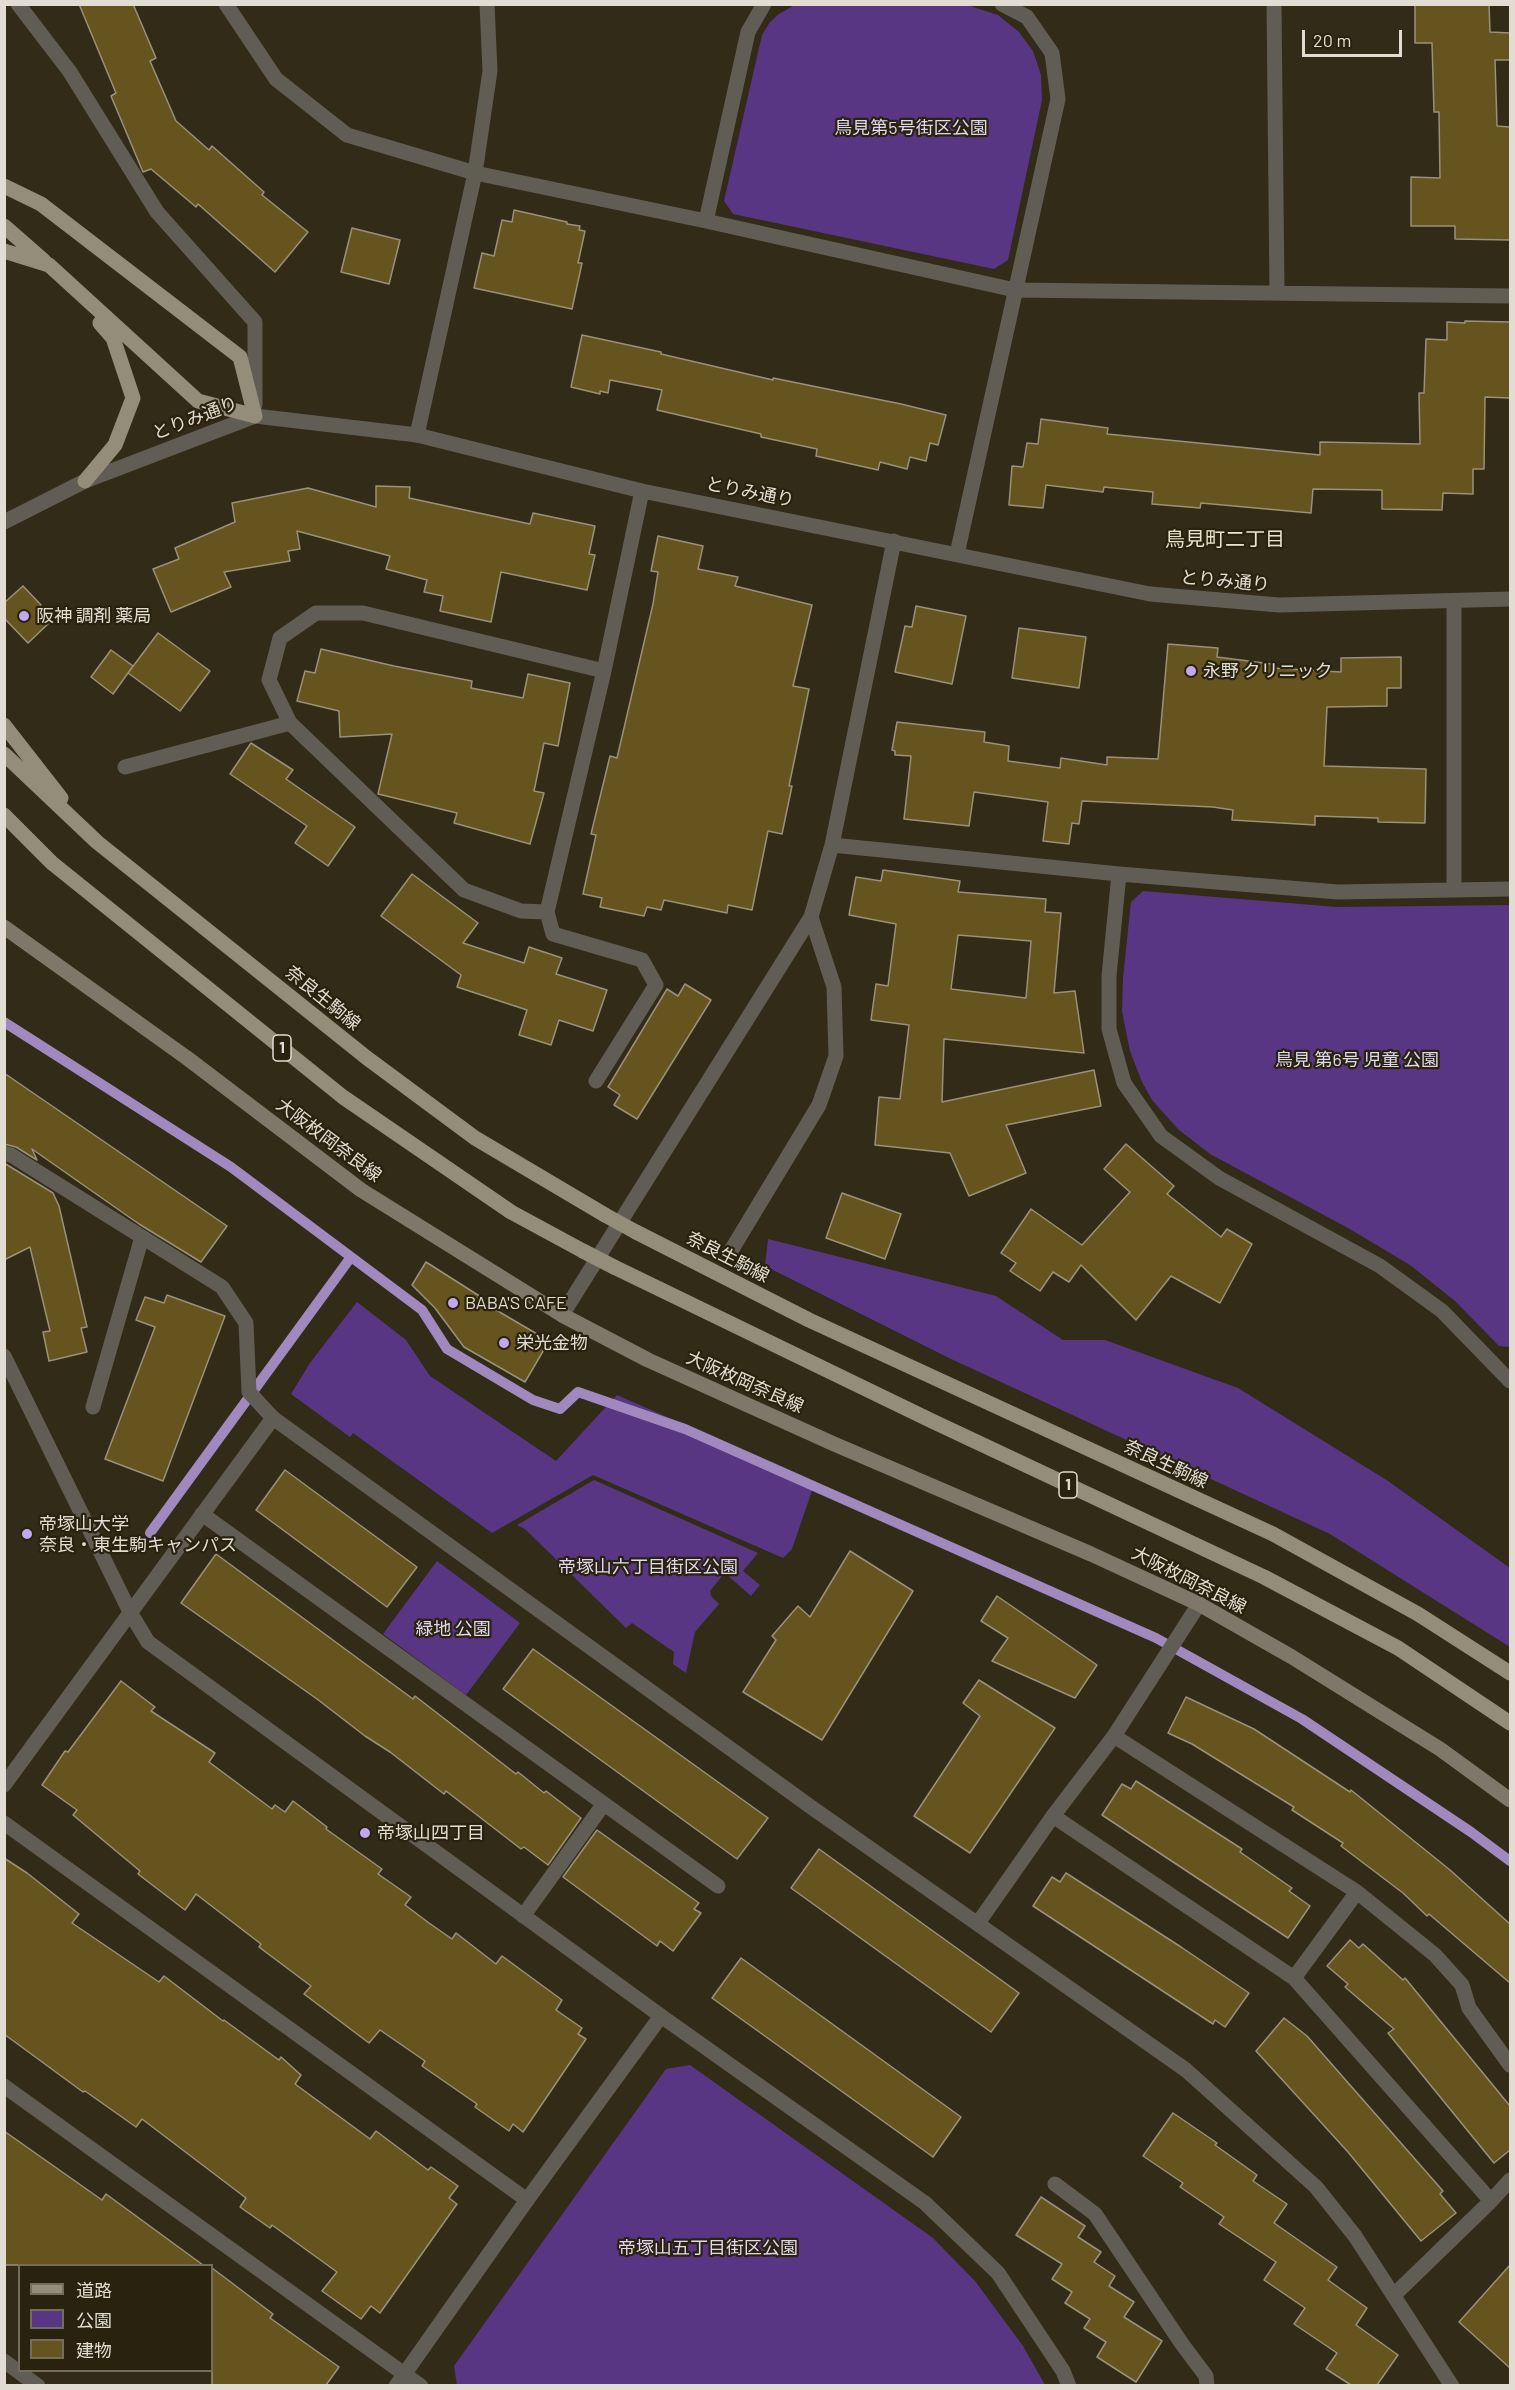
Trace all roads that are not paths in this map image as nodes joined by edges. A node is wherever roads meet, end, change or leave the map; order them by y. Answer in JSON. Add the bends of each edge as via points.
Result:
{"nodes":[{"id":1,"x":18,"y":4,"type":"edge"},
{"id":2,"x":226,"y":4,"type":"edge"},
{"id":3,"x":487,"y":4,"type":"edge"},
{"id":4,"x":764,"y":4,"type":"edge"},
{"id":5,"x":1002,"y":4,"type":"edge"},
{"id":6,"x":1274,"y":4,"type":"edge"},
{"id":7,"x":4,"y":173,"type":"edge"},
{"id":8,"x":475,"y":173,"type":"junction"},
{"id":9,"x":4,"y":186,"type":"edge"},
{"id":10,"x":41,"y":204,"type":"junction"},
{"id":11,"x":705,"y":221,"type":"junction"},
{"id":12,"x":4,"y":226,"type":"edge"},
{"id":13,"x":4,"y":251,"type":"edge"},
{"id":14,"x":49,"y":265,"type":"junction"},
{"id":15,"x":1016,"y":290,"type":"junction"},
{"id":16,"x":1277,"y":292,"type":"junction"},
{"id":17,"x":1510,"y":296,"type":"edge"},
{"id":18,"x":255,"y":416,"type":"junction"},
{"id":19,"x":417,"y":435,"type":"junction"},
{"id":20,"x":85,"y":481,"type":"junction"},
{"id":21,"x":642,"y":491,"type":"junction"},
{"id":22,"x":4,"y":522,"type":"edge"},
{"id":23,"x":894,"y":541,"type":"junction"},
{"id":24,"x":957,"y":554,"type":"junction"},
{"id":25,"x":1510,"y":599,"type":"edge"},
{"id":26,"x":1454,"y":601,"type":"junction"},
{"id":27,"x":604,"y":672,"type":"junction"},
{"id":28,"x":290,"y":723,"type":"junction"},
{"id":29,"x":4,"y":725,"type":"edge"},
{"id":30,"x":4,"y":754,"type":"edge"},
{"id":31,"x":125,"y":767,"type":"dead end"},
{"id":32,"x":4,"y":815,"type":"edge"},
{"id":33,"x":97,"y":842,"type":"junction"},
{"id":34,"x":832,"y":845,"type":"junction"},
{"id":35,"x":1119,"y":874,"type":"junction"},
{"id":36,"x":1454,"y":889,"type":"junction"},
{"id":37,"x":1510,"y":889,"type":"edge"},
{"id":38,"x":547,"y":912,"type":"junction"},
{"id":39,"x":811,"y":917,"type":"junction"},
{"id":40,"x":4,"y":927,"type":"edge"},
{"id":41,"x":596,"y":1081,"type":"dead end"},
{"id":42,"x":4,"y":1153,"type":"edge"},
{"id":43,"x":142,"y":1237,"type":"junction"},
{"id":44,"x":732,"y":1249,"type":"dead end"},
{"id":45,"x":562,"y":1315,"type":"junction"},
{"id":46,"x":4,"y":1356,"type":"edge"},
{"id":47,"x":1509,"y":1376,"type":"edge"},
{"id":48,"x":93,"y":1407,"type":"dead end"},
{"id":49,"x":273,"y":1418,"type":"junction"},
{"id":50,"x":202,"y":1514,"type":"junction"},
{"id":51,"x":1199,"y":1604,"type":"junction"},
{"id":52,"x":131,"y":1614,"type":"junction"},
{"id":53,"x":1510,"y":1673,"type":"edge"},
{"id":54,"x":1510,"y":1723,"type":"edge"},
{"id":55,"x":1114,"y":1736,"type":"junction"},
{"id":56,"x":4,"y":1785,"type":"edge"},
{"id":57,"x":1510,"y":1800,"type":"edge"},
{"id":58,"x":603,"y":1805,"type":"junction"},
{"id":59,"x":1053,"y":1816,"type":"junction"},
{"id":60,"x":4,"y":1823,"type":"edge"},
{"id":61,"x":718,"y":1886,"type":"dead end"},
{"id":62,"x":1357,"y":1892,"type":"junction"},
{"id":63,"x":523,"y":1916,"type":"junction"},
{"id":64,"x":978,"y":1923,"type":"junction"},
{"id":65,"x":1294,"y":1978,"type":"junction"},
{"id":66,"x":660,"y":2016,"type":"junction"},
{"id":67,"x":1510,"y":2066,"type":"edge"},
{"id":68,"x":4,"y":2086,"type":"edge"},
{"id":69,"x":1510,"y":2180,"type":"edge"},
{"id":70,"x":1055,"y":2184,"type":"dead end"},
{"id":71,"x":527,"y":2200,"type":"junction"},
{"id":72,"x":1491,"y":2201,"type":"junction"},
{"id":73,"x":1394,"y":2295,"type":"junction"},
{"id":74,"x":4,"y":2361,"type":"edge"},
{"id":75,"x":18,"y":2371,"type":"edge"},
{"id":76,"x":20,"y":2372,"type":"edge"},
{"id":77,"x":400,"y":2380,"type":"edge"},
{"id":78,"x":38,"y":2385,"type":"edge"},
{"id":79,"x":421,"y":2385,"type":"edge"},
{"id":80,"x":1069,"y":2385,"type":"edge"},
{"id":81,"x":1208,"y":2385,"type":"edge"},
{"id":82,"x":1452,"y":2385,"type":"edge"}],
"edges":[{"from":1,"to":18,"type":"street","via":[[70,72],[158,212],[255,322]]},
{"from":2,"to":8,"type":"street","via":[[276,79],[346,135]]},
{"from":3,"to":8,"type":"street","via":[[490,70]]},
{"from":4,"to":11,"type":"street","via":[[748,32]]},
{"from":5,"to":15,"type":"street","via":[[1028,17],[1052,53],[1058,99]]},
{"from":6,"to":16,"type":"street"},
{"from":7,"to":10,"type":"main road"},
{"from":8,"to":11,"type":"street"},
{"from":8,"to":19,"type":"street"},
{"from":9,"to":10,"type":"main road"},
{"from":10,"to":18,"type":"main road","via":[[240,357]]},
{"from":11,"to":15,"type":"street"},
{"from":12,"to":14,"type":"main road"},
{"from":13,"to":14,"type":"main road"},
{"from":14,"to":18,"type":"main road","via":[[198,401]]},
{"from":14,"to":20,"type":"main road","via":[[113,338],[133,398],[115,445]]},
{"from":15,"to":16,"type":"street"},
{"from":15,"to":24,"type":"street"},
{"from":16,"to":17,"type":"street"},
{"from":18,"to":19,"type":"street","name":"とりみ通り"},
{"from":18,"to":20,"type":"street","name":"とりみ通り"},
{"from":19,"to":21,"type":"street","name":"とりみ通り"},
{"from":20,"to":22,"type":"street","name":"とりみ通り"},
{"from":21,"to":23,"type":"street","name":"とりみ通り"},
{"from":21,"to":27,"type":"street"},
{"from":23,"to":24,"type":"street","name":"とりみ通り"},
{"from":23,"to":34,"type":"street"},
{"from":24,"to":26,"type":"street","name":"とりみ通り","via":[[1150,594],[1279,605]]},
{"from":25,"to":26,"type":"street","name":"とりみ通り"},
{"from":26,"to":36,"type":"street"},
{"from":27,"to":28,"type":"street","via":[[363,613],[316,613],[280,638],[269,680]]},
{"from":27,"to":38,"type":"street"},
{"from":28,"to":31,"type":"street"},
{"from":28,"to":38,"type":"street","via":[[464,890],[521,911]]},
{"from":29,"to":33,"type":"main road"},
{"from":30,"to":33,"type":"main road","name":"奈良生駒線","number":"1"},
{"from":32,"to":54,"type":"main road","number":"1","bridge":true,"via":[[52,863],[343,1097],[511,1212],[614,1267],[1264,1577],[1398,1648]]},
{"from":33,"to":53,"type":"main road","name":"奈良生駒線","number":"1","bridge":true,"via":[[367,1058],[475,1138],[605,1215],[809,1320],[1273,1534],[1418,1614]]},
{"from":34,"to":35,"type":"street"},
{"from":34,"to":39,"type":"street"},
{"from":35,"to":36,"type":"street","via":[[1338,892]]},
{"from":35,"to":47,"type":"street","via":[[1109,976],[1109,1029],[1124,1083],[1161,1136],[1219,1178],[1380,1266],[1442,1311]]},
{"from":36,"to":37,"type":"street"},
{"from":38,"to":41,"type":"street","via":[[553,934],[642,960],[656,985]]},
{"from":39,"to":44,"type":"street","via":[[834,987],[836,1056],[819,1105]]},
{"from":39,"to":45,"type":"street"},
{"from":40,"to":45,"type":"main road","name":"大阪枚岡奈良線","via":[[187,1058],[361,1190]]},
{"from":42,"to":43,"type":"street"},
{"from":43,"to":48,"type":"street"},
{"from":43,"to":49,"type":"street","via":[[222,1287],[246,1323],[249,1392]]},
{"from":45,"to":51,"type":"main road","name":"大阪枚岡奈良線","via":[[834,1444]]},
{"from":46,"to":52,"type":"street"},
{"from":49,"to":50,"type":"street"},
{"from":49,"to":64,"type":"street"},
{"from":50,"to":52,"type":"street"},
{"from":50,"to":58,"type":"street"},
{"from":51,"to":55,"type":"street"},
{"from":51,"to":57,"type":"main road","name":"大阪枚岡奈良線","via":[[1440,1749]]},
{"from":52,"to":56,"type":"street"},
{"from":52,"to":63,"type":"street","via":[[148,1642]]},
{"from":55,"to":59,"type":"street"},
{"from":55,"to":62,"type":"street"},
{"from":58,"to":61,"type":"street"},
{"from":58,"to":63,"type":"street"},
{"from":59,"to":64,"type":"street"},
{"from":59,"to":65,"type":"street"},
{"from":60,"to":71,"type":"street"},
{"from":62,"to":65,"type":"street"},
{"from":62,"to":67,"type":"street","via":[[1435,1955],[1462,1985],[1469,2008]]},
{"from":63,"to":66,"type":"street"},
{"from":64,"to":73,"type":"street","via":[[1186,2070],[1316,2187]]},
{"from":65,"to":72,"type":"street"},
{"from":66,"to":71,"type":"street"},
{"from":66,"to":80,"type":"street","via":[[925,2204],[998,2273]]},
{"from":68,"to":77,"type":"street"},
{"from":69,"to":72,"type":"street"},
{"from":70,"to":81,"type":"street","via":[[1095,2214],[1206,2376]]},
{"from":71,"to":77,"type":"street"},
{"from":72,"to":73,"type":"street"},
{"from":73,"to":82,"type":"street"},
{"from":74,"to":75,"type":"street"},
{"from":76,"to":78,"type":"street"},
{"from":77,"to":79,"type":"street"}]}
